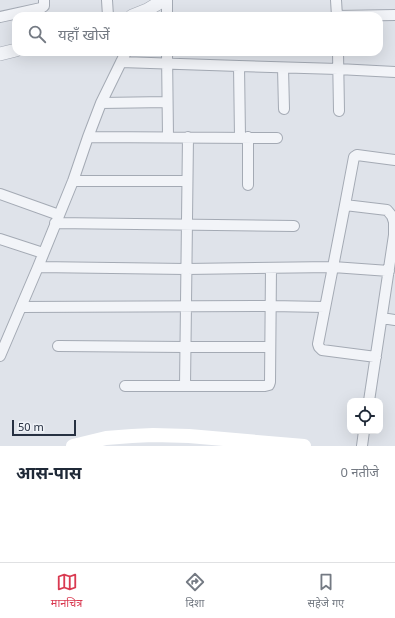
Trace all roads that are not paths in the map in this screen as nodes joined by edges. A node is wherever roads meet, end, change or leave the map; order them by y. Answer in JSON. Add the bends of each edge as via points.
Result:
{"nodes":[{"id":1,"x":44,"y":0,"type":"edge"},
{"id":2,"x":107,"y":0,"type":"edge"},
{"id":3,"x":164,"y":0,"type":"edge"},
{"id":4,"x":167,"y":0,"type":"edge"},
{"id":5,"x":336,"y":0,"type":"edge"},
{"id":6,"x":23,"y":12,"type":"edge"},
{"id":7,"x":108,"y":12,"type":"edge"},
{"id":8,"x":147,"y":12,"type":"edge"},
{"id":9,"x":167,"y":12,"type":"edge"},
{"id":10,"x":337,"y":12,"type":"edge"},
{"id":11,"x":12,"y":14,"type":"edge"},
{"id":12,"x":383,"y":15,"type":"edge"},
{"id":13,"x":395,"y":15,"type":"edge"},
{"id":14,"x":0,"y":17,"type":"edge"},
{"id":15,"x":12,"y":51,"type":"edge"},
{"id":16,"x":0,"y":54,"type":"edge"},
{"id":17,"x":124,"y":56,"type":"edge"},
{"id":18,"x":167,"y":56,"type":"edge"},
{"id":19,"x":338,"y":56,"type":"edge"},
{"id":20,"x":121,"y":62,"type":"junction"},
{"id":21,"x":167,"y":64,"type":"junction"},
{"id":22,"x":239,"y":66,"type":"junction"},
{"id":23,"x":283,"y":68,"type":"junction"},
{"id":24,"x":338,"y":69,"type":"junction"},
{"id":25,"x":395,"y":72,"type":"edge"},
{"id":26,"x":168,"y":102,"type":"junction"},
{"id":27,"x":101,"y":103,"type":"junction"},
{"id":28,"x":284,"y":109,"type":"dead end"},
{"id":29,"x":339,"y":111,"type":"dead end"},
{"id":30,"x":88,"y":137,"type":"junction"},
{"id":31,"x":168,"y":137,"type":"junction"},
{"id":32,"x":188,"y":137,"type":"junction"},
{"id":33,"x":244,"y":137,"type":"junction"},
{"id":34,"x":277,"y":138,"type":"dead end"},
{"id":35,"x":395,"y":160,"type":"edge"},
{"id":36,"x":72,"y":181,"type":"junction"},
{"id":37,"x":187,"y":181,"type":"junction"},
{"id":38,"x":248,"y":184,"type":"dead end"},
{"id":39,"x":0,"y":194,"type":"edge"},
{"id":40,"x":345,"y":205,"type":"junction"},
{"id":41,"x":57,"y":219,"type":"junction"},
{"id":42,"x":187,"y":225,"type":"junction"},
{"id":43,"x":294,"y":226,"type":"dead end"},
{"id":44,"x":395,"y":236,"type":"edge"},
{"id":45,"x":0,"y":240,"type":"edge"},
{"id":46,"x":43,"y":254,"type":"junction"},
{"id":47,"x":38,"y":267,"type":"junction"},
{"id":48,"x":333,"y":267,"type":"junction"},
{"id":49,"x":391,"y":267,"type":"edge"},
{"id":50,"x":186,"y":268,"type":"junction"},
{"id":51,"x":272,"y":268,"type":"junction"},
{"id":52,"x":186,"y":306,"type":"junction"},
{"id":53,"x":271,"y":306,"type":"junction"},
{"id":54,"x":21,"y":307,"type":"junction"},
{"id":55,"x":325,"y":307,"type":"junction"},
{"id":56,"x":382,"y":318,"type":"junction"},
{"id":57,"x":395,"y":320,"type":"edge"},
{"id":58,"x":58,"y":346,"type":"dead end"},
{"id":59,"x":185,"y":347,"type":"junction"},
{"id":60,"x":270,"y":347,"type":"junction"},
{"id":61,"x":0,"y":356,"type":"edge"},
{"id":62,"x":376,"y":357,"type":"junction"},
{"id":63,"x":125,"y":386,"type":"dead end"},
{"id":64,"x":185,"y":386,"type":"junction"},
{"id":65,"x":369,"y":398,"type":"edge"},
{"id":66,"x":364,"y":434,"type":"edge"},
{"id":67,"x":73,"y":446,"type":"edge"},
{"id":68,"x":112,"y":446,"type":"edge"},
{"id":69,"x":218,"y":446,"type":"edge"},
{"id":70,"x":297,"y":446,"type":"edge"},
{"id":71,"x":362,"y":446,"type":"edge"}],
"edges":[{"from":1,"to":6,"type":"street","via":[[44,6],[41,8]]},
{"from":2,"to":7,"type":"street"},
{"from":3,"to":8,"type":"street"},
{"from":4,"to":9,"type":"street"},
{"from":5,"to":10,"type":"street"},
{"from":11,"to":14,"type":"street"},
{"from":12,"to":13,"type":"street"},
{"from":15,"to":16,"type":"street"},
{"from":17,"to":20,"type":"street"},
{"from":18,"to":21,"type":"street"},
{"from":19,"to":24,"type":"street"},
{"from":20,"to":21,"type":"street"},
{"from":20,"to":27,"type":"street"},
{"from":21,"to":22,"type":"street"},
{"from":21,"to":26,"type":"street"},
{"from":22,"to":23,"type":"street"},
{"from":22,"to":33,"type":"street"},
{"from":23,"to":24,"type":"street"},
{"from":23,"to":28,"type":"street"},
{"from":24,"to":25,"type":"street"},
{"from":24,"to":29,"type":"street"},
{"from":26,"to":27,"type":"street"},
{"from":26,"to":31,"type":"street"},
{"from":27,"to":30,"type":"street"},
{"from":30,"to":31,"type":"street"},
{"from":30,"to":36,"type":"street"},
{"from":31,"to":32,"type":"street"},
{"from":32,"to":33,"type":"street"},
{"from":32,"to":37,"type":"street"},
{"from":33,"to":34,"type":"street"},
{"from":33,"to":38,"type":"street"},
{"from":35,"to":40,"type":"street","via":[[355,155]]},
{"from":36,"to":37,"type":"street"},
{"from":36,"to":41,"type":"street"},
{"from":37,"to":42,"type":"street"},
{"from":39,"to":41,"type":"street"},
{"from":40,"to":44,"type":"street","via":[[387,210],[394,222]]},
{"from":40,"to":48,"type":"street"},
{"from":41,"to":42,"type":"street"},
{"from":41,"to":46,"type":"street"},
{"from":42,"to":43,"type":"street"},
{"from":42,"to":50,"type":"street"},
{"from":44,"to":49,"type":"street"},
{"from":45,"to":46,"type":"street"},
{"from":46,"to":47,"type":"street"},
{"from":47,"to":50,"type":"street"},
{"from":47,"to":54,"type":"street"},
{"from":48,"to":49,"type":"street"},
{"from":48,"to":51,"type":"street"},
{"from":48,"to":55,"type":"street"},
{"from":49,"to":56,"type":"street"},
{"from":50,"to":51,"type":"street"},
{"from":50,"to":52,"type":"street"},
{"from":51,"to":53,"type":"street"},
{"from":52,"to":53,"type":"street"},
{"from":52,"to":54,"type":"street"},
{"from":52,"to":59,"type":"street"},
{"from":53,"to":55,"type":"street"},
{"from":53,"to":60,"type":"street"},
{"from":54,"to":61,"type":"street"},
{"from":55,"to":62,"type":"street","via":[[318,344],[322,350]]},
{"from":56,"to":57,"type":"street"},
{"from":56,"to":62,"type":"street"},
{"from":58,"to":59,"type":"street"},
{"from":59,"to":60,"type":"street"},
{"from":59,"to":64,"type":"street"},
{"from":60,"to":64,"type":"street","via":[[269,386]]},
{"from":62,"to":65,"type":"street"},
{"from":63,"to":64,"type":"street"},
{"from":66,"to":71,"type":"street"},
{"from":67,"to":70,"type":"main road","via":[[106,438],[153,435]]},
{"from":68,"to":69,"type":"main road","via":[[150,443]]}]}
